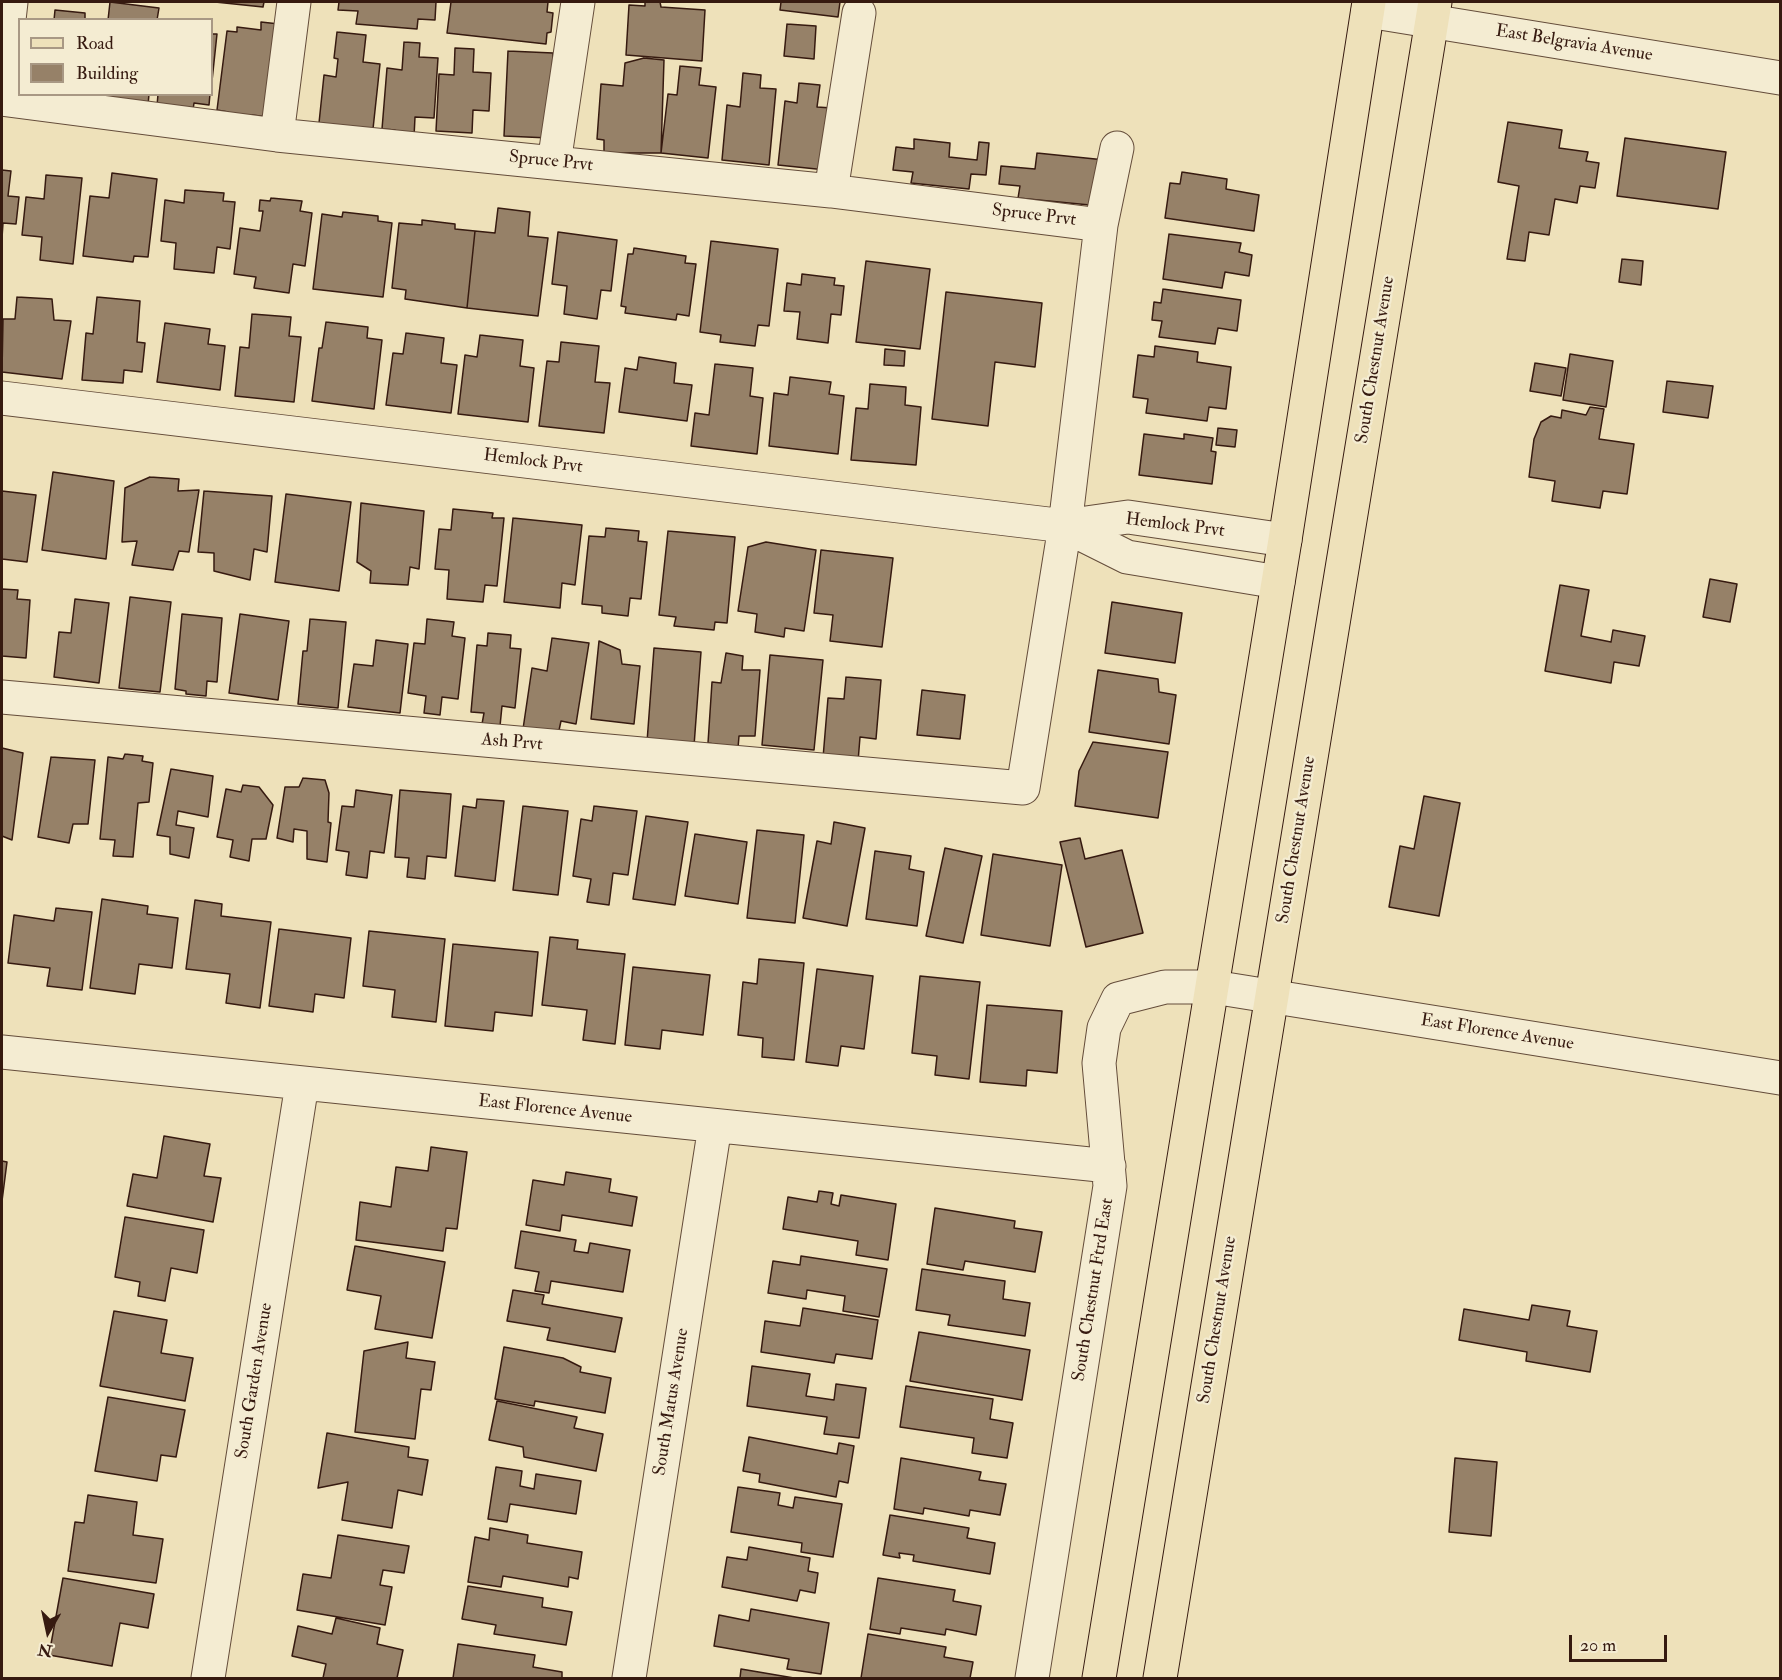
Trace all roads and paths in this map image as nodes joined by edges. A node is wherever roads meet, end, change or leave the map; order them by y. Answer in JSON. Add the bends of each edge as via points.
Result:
{"nodes":[{"id":1,"x":11,"y":2,"type":"edge"},
{"id":2,"x":294,"y":2,"type":"edge"},
{"id":3,"x":578,"y":2,"type":"edge"},
{"id":4,"x":1369,"y":6,"type":"edge"},
{"id":5,"x":1433,"y":11,"type":"edge"},
{"id":6,"x":859,"y":13,"type":"dead end"},
{"id":7,"x":1780,"y":78,"type":"edge"},
{"id":8,"x":2,"y":82,"type":"edge"},
{"id":9,"x":2,"y":99,"type":"edge"},
{"id":10,"x":277,"y":135,"type":"junction"},
{"id":11,"x":1117,"y":148,"type":"dead end"},
{"id":12,"x":554,"y":163,"type":"junction"},
{"id":13,"x":831,"y":191,"type":"junction"},
{"id":14,"x":1101,"y":225,"type":"junction"},
{"id":15,"x":2,"y":398,"type":"edge"},
{"id":16,"x":1065,"y":526,"type":"junction"},
{"id":17,"x":1285,"y":540,"type":"junction"},
{"id":18,"x":1278,"y":582,"type":"junction"},
{"id":19,"x":2,"y":697,"type":"edge"},
{"id":20,"x":1213,"y":987,"type":"junction"},
{"id":21,"x":1271,"y":997,"type":"junction"},
{"id":22,"x":2,"y":1052,"type":"edge"},
{"id":23,"x":1780,"y":1078,"type":"edge"},
{"id":24,"x":303,"y":1084,"type":"junction"},
{"id":25,"x":715,"y":1126,"type":"junction"},
{"id":26,"x":1109,"y":1166,"type":"junction"},
{"id":27,"x":208,"y":1678,"type":"edge"},
{"id":28,"x":629,"y":1678,"type":"edge"},
{"id":29,"x":1032,"y":1678,"type":"edge"},
{"id":30,"x":1099,"y":1678,"type":"edge"},
{"id":31,"x":1160,"y":1678,"type":"edge"}],
"edges":[{"from":1,"to":8,"type":"street"},
{"from":2,"to":10,"type":"street"},
{"from":3,"to":12,"type":"street"},
{"from":4,"to":5,"type":"street","name":"East Belgravia Avenue"},
{"from":4,"to":17,"type":"main road"},
{"from":5,"to":7,"type":"street","name":"East Belgravia Avenue"},
{"from":5,"to":21,"type":"main road","name":"South Chestnut Avenue"},
{"from":6,"to":13,"type":"street"},
{"from":9,"to":10,"type":"street","name":"Spruce Prvt"},
{"from":10,"to":12,"type":"street","name":"Spruce Prvt"},
{"from":11,"to":14,"type":"street"},
{"from":12,"to":13,"type":"street","name":"Spruce Prvt"},
{"from":13,"to":14,"type":"street","name":"Spruce Prvt"},
{"from":14,"to":16,"type":"street"},
{"from":15,"to":16,"type":"street","name":"Hemlock Prvt"},
{"from":16,"to":17,"type":"street","name":"Hemlock Prvt","via":[[1128,517]]},
{"from":16,"to":18,"type":"street","name":"Hemlock Prvt","via":[[1127,557]]},
{"from":16,"to":19,"type":"street","name":"Ash Prvt","via":[[1023,788]]},
{"from":17,"to":18,"type":"main road"},
{"from":18,"to":20,"type":"main road"},
{"from":20,"to":21,"type":"street","name":"East Florence Avenue"},
{"from":20,"to":26,"type":"street","name":"South Chestnut Ftrd East","via":[[1165,987],[1118,999],[1104,1028],[1099,1063]]},
{"from":20,"to":30,"type":"main road"},
{"from":21,"to":23,"type":"street","name":"East Florence Avenue"},
{"from":21,"to":31,"type":"main road","name":"South Chestnut Avenue"},
{"from":22,"to":24,"type":"street","name":"East Florence Avenue"},
{"from":24,"to":25,"type":"street","name":"East Florence Avenue"},
{"from":24,"to":27,"type":"street","name":"South Garden Avenue"},
{"from":25,"to":26,"type":"street","name":"East Florence Avenue"},
{"from":25,"to":28,"type":"street","name":"South Matus Avenue"},
{"from":26,"to":29,"type":"street","name":"South Chestnut Ftrd East","via":[[1110,1186]]}]}
